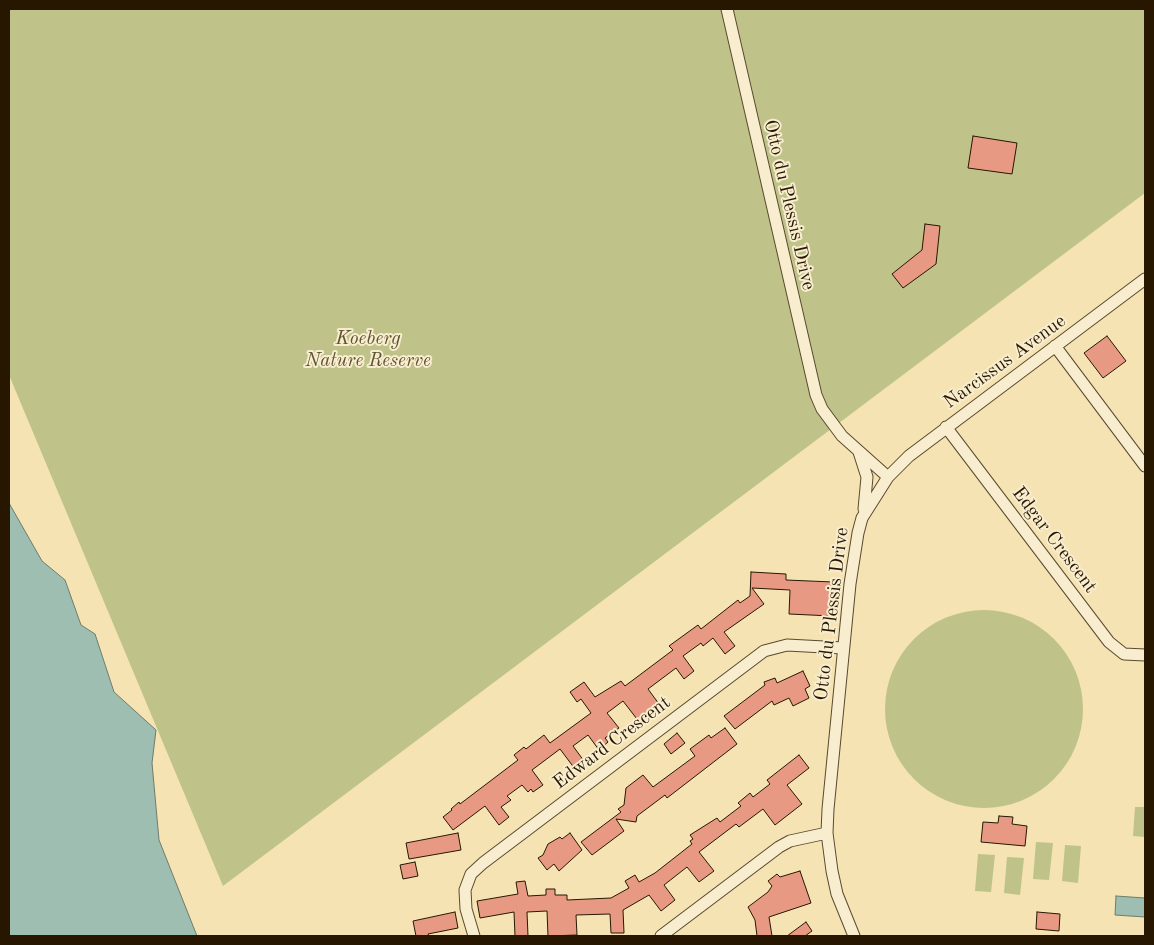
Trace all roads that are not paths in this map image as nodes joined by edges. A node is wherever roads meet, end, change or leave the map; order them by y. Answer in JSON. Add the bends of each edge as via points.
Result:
{"nodes":[{"id":1,"x":727,"y":9,"type":"edge"},
{"id":2,"x":1145,"y":279,"type":"edge"},
{"id":3,"x":1055,"y":346,"type":"junction"},
{"id":4,"x":946,"y":427,"type":"junction"},
{"id":5,"x":859,"y":452,"type":"junction"},
{"id":6,"x":1145,"y":466,"type":"edge"},
{"id":7,"x":888,"y":476,"type":"junction"},
{"id":8,"x":862,"y":518,"type":"junction"},
{"id":9,"x":843,"y":648,"type":"junction"},
{"id":10,"x":1145,"y":655,"type":"edge"},
{"id":11,"x":827,"y":833,"type":"junction"},
{"id":12,"x":474,"y":936,"type":"edge"},
{"id":13,"x":660,"y":936,"type":"edge"},
{"id":14,"x":854,"y":936,"type":"edge"}],
"edges":[{"from":1,"to":5,"type":"street","name":"Otto du Plessis Drive","via":[[814,387],[826,415]]},
{"from":2,"to":3,"type":"street","name":"Narcissus Avenue"},
{"from":3,"to":4,"type":"street","name":"Narcissus Avenue"},
{"from":3,"to":6,"type":"street"},
{"from":4,"to":7,"type":"street","name":"Narcissus Avenue"},
{"from":4,"to":10,"type":"street","name":"Edgar Crescent","via":[[1109,642],[1124,654]]},
{"from":5,"to":7,"type":"street","name":"Otto du Plessis Drive"},
{"from":5,"to":8,"type":"street","via":[[867,477]]},
{"from":7,"to":8,"type":"street","name":"Otto du Plessis Drive"},
{"from":8,"to":9,"type":"street","name":"Otto du Plessis Drive","via":[[853,560]]},
{"from":9,"to":11,"type":"street","name":"Otto du Plessis Drive"},
{"from":9,"to":12,"type":"street","name":"Edward Crescent","via":[[787,645],[764,651],[483,863],[471,874],[465,890],[466,909]]},
{"from":11,"to":13,"type":"street","via":[[790,841],[779,847]]},
{"from":11,"to":14,"type":"street","name":"Otto du Plessis Drive","via":[[832,872]]}]}
